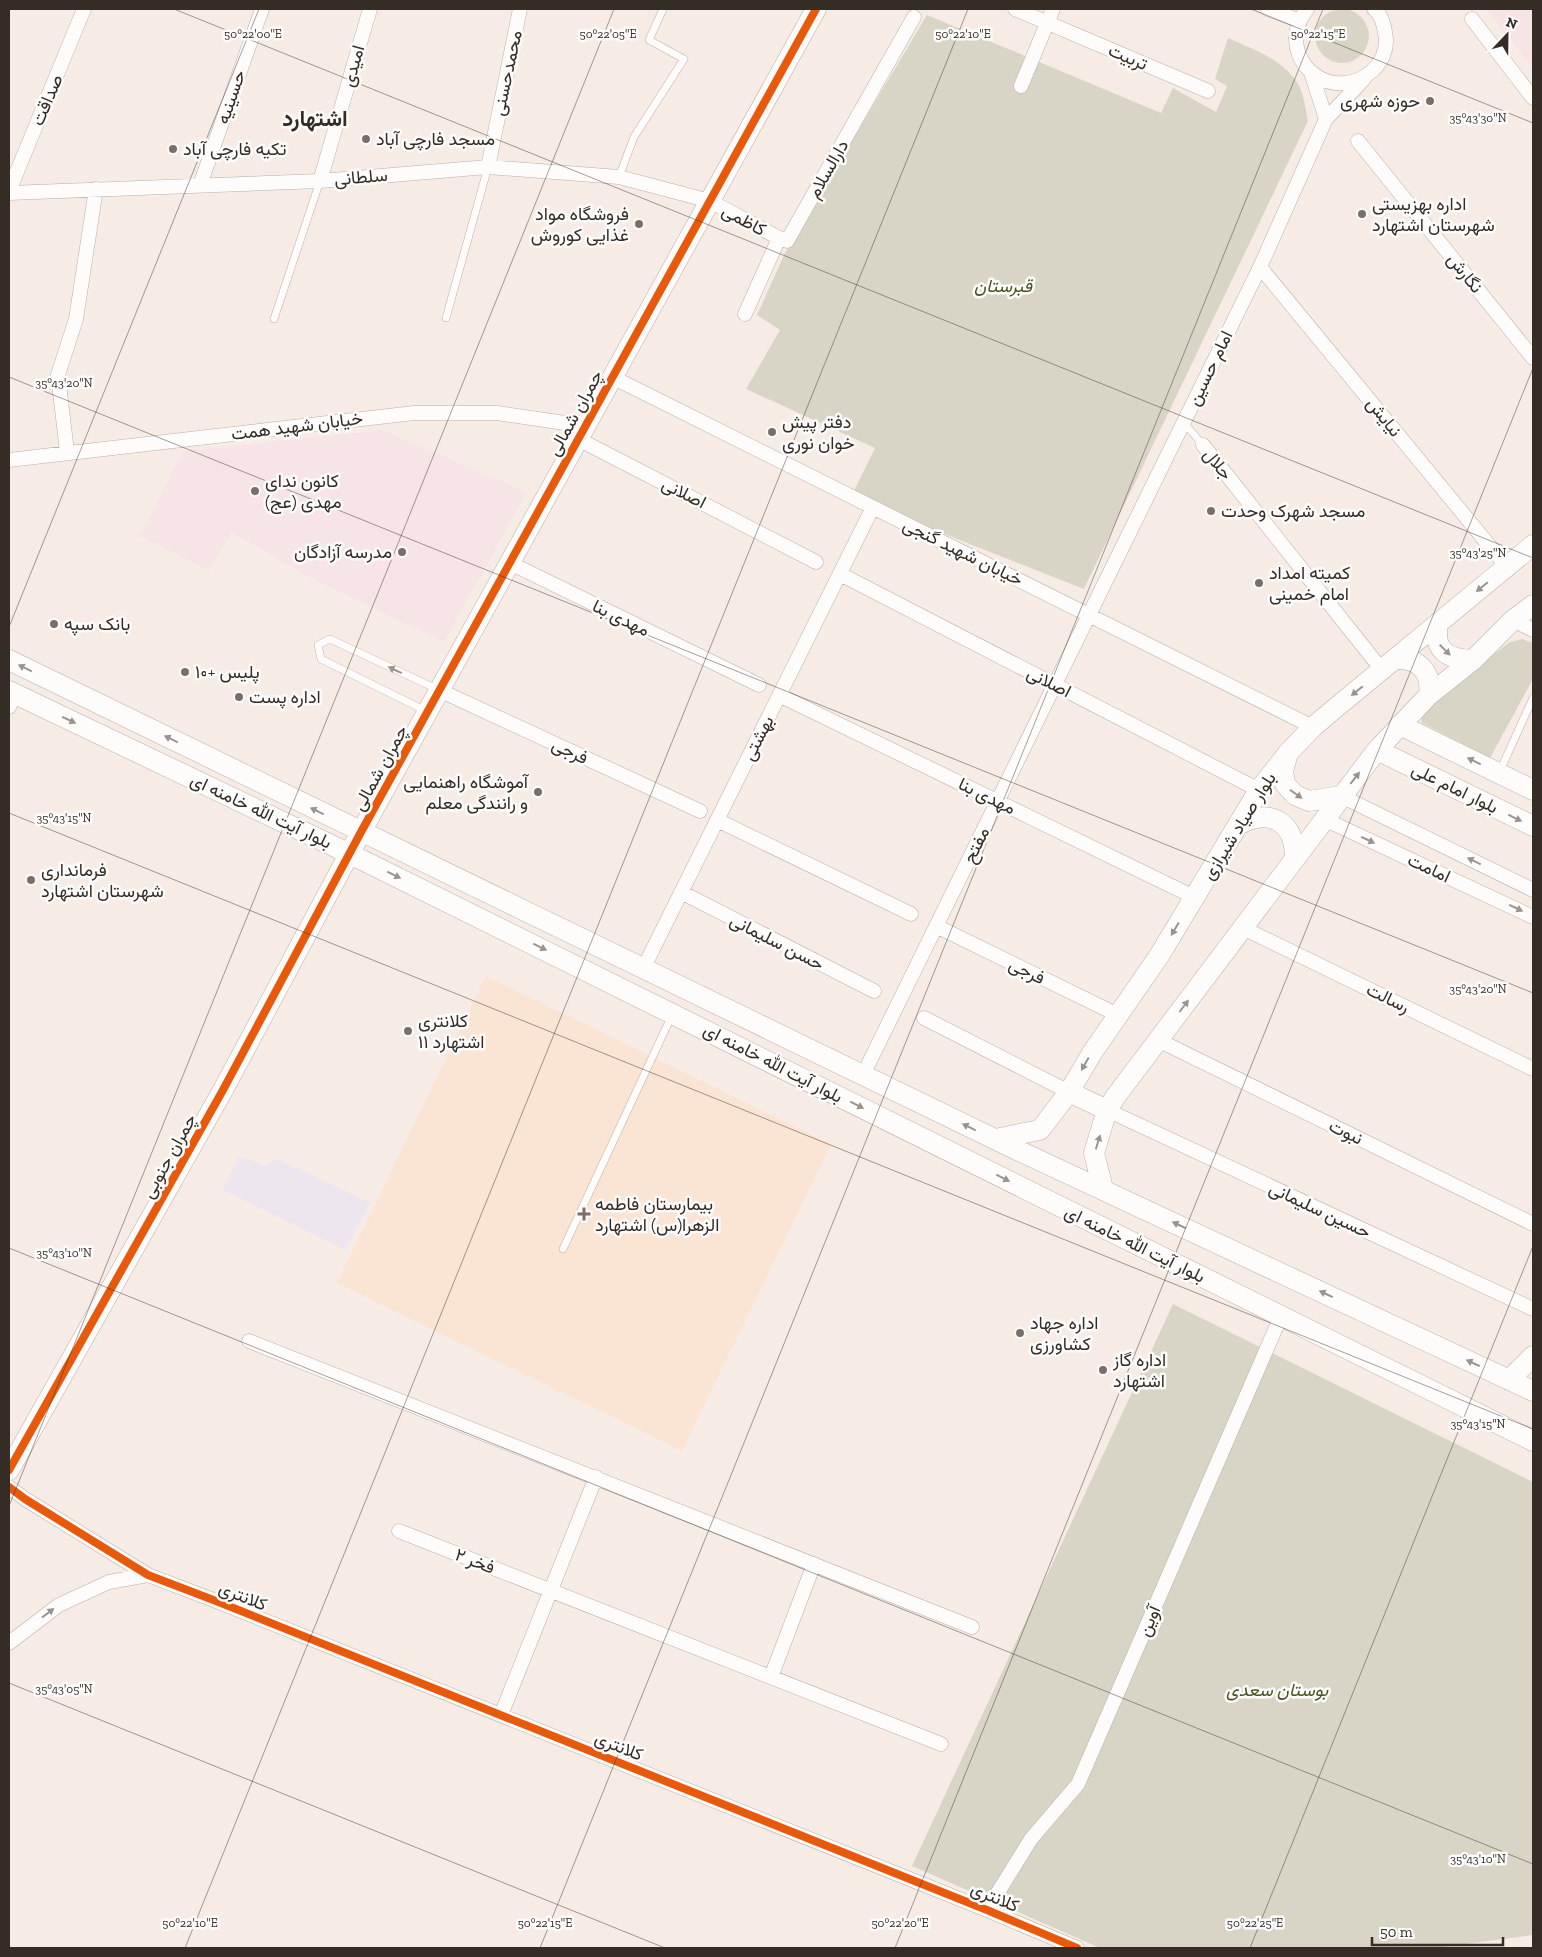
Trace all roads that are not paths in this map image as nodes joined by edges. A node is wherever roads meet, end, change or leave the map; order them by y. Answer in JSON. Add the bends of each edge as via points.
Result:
{"nodes":[{"id":1,"x":84,"y":9,"type":"edge"},
{"id":2,"x":262,"y":9,"type":"edge"},
{"id":3,"x":370,"y":9,"type":"edge"},
{"id":4,"x":520,"y":9,"type":"edge"},
{"id":5,"x":663,"y":9,"type":"edge"},
{"id":6,"x":816,"y":9,"type":"edge"},
{"id":7,"x":1015,"y":9,"type":"edge"},
{"id":8,"x":1054,"y":9,"type":"edge"},
{"id":9,"x":1268,"y":9,"type":"edge"},
{"id":10,"x":1307,"y":9,"type":"edge"},
{"id":11,"x":1374,"y":9,"type":"edge"},
{"id":12,"x":914,"y":17,"type":"dead end"},
{"id":13,"x":1472,"y":19,"type":"dead end"},
{"id":14,"x":1300,"y":21,"type":"junction"},
{"id":15,"x":1048,"y":23,"type":"junction"},
{"id":16,"x":1311,"y":72,"type":"junction"},
{"id":17,"x":1364,"y":79,"type":"junction"},
{"id":18,"x":1021,"y":86,"type":"dead end"},
{"id":19,"x":1208,"y":91,"type":"dead end"},
{"id":20,"x":1533,"y":98,"type":"edge"},
{"id":21,"x":1326,"y":119,"type":"junction"},
{"id":22,"x":1358,"y":141,"type":"dead end"},
{"id":23,"x":488,"y":167,"type":"junction"},
{"id":24,"x":619,"y":176,"type":"junction"},
{"id":25,"x":320,"y":180,"type":"junction"},
{"id":26,"x":200,"y":185,"type":"junction"},
{"id":27,"x":96,"y":189,"type":"junction"},
{"id":28,"x":9,"y":192,"type":"edge"},
{"id":29,"x":710,"y":201,"type":"junction"},
{"id":30,"x":779,"y":238,"type":"junction"},
{"id":31,"x":1260,"y":267,"type":"junction"},
{"id":32,"x":745,"y":314,"type":"dead end"},
{"id":33,"x":446,"y":318,"type":"dead end"},
{"id":34,"x":274,"y":319,"type":"dead end"},
{"id":35,"x":1533,"y":358,"type":"edge"},
{"id":36,"x":612,"y":378,"type":"junction"},
{"id":37,"x":1184,"y":423,"type":"junction"},
{"id":38,"x":582,"y":432,"type":"junction"},
{"id":39,"x":1203,"y":445,"type":"joint"},
{"id":40,"x":67,"y":452,"type":"junction"},
{"id":41,"x":9,"y":460,"type":"edge"},
{"id":42,"x":873,"y":508,"type":"junction"},
{"id":43,"x":1533,"y":546,"type":"edge"},
{"id":44,"x":816,"y":562,"type":"dead end"},
{"id":45,"x":510,"y":563,"type":"junction"},
{"id":46,"x":1507,"y":567,"type":"junction"},
{"id":47,"x":840,"y":574,"type":"junction"},
{"id":48,"x":1533,"y":605,"type":"edge"},
{"id":49,"x":1089,"y":615,"type":"junction"},
{"id":50,"x":1513,"y":620,"type":"junction"},
{"id":51,"x":1438,"y":623,"type":"junction"},
{"id":52,"x":1533,"y":630,"type":"edge"},
{"id":53,"x":9,"y":660,"type":"edge"},
{"id":54,"x":1472,"y":660,"type":"junction"},
{"id":55,"x":1389,"y":664,"type":"junction"},
{"id":56,"x":760,"y":685,"type":"dead end"},
{"id":57,"x":1055,"y":685,"type":"junction"},
{"id":58,"x":439,"y":690,"type":"junction"},
{"id":59,"x":779,"y":695,"type":"junction"},
{"id":60,"x":1429,"y":695,"type":"junction"},
{"id":61,"x":11,"y":697,"type":"edge"},
{"id":62,"x":1533,"y":698,"type":"edge"},
{"id":63,"x":428,"y":712,"type":"junction"},
{"id":64,"x":1400,"y":725,"type":"junction"},
{"id":65,"x":1313,"y":727,"type":"junction"},
{"id":66,"x":1377,"y":750,"type":"junction"},
{"id":67,"x":1288,"y":753,"type":"junction"},
{"id":68,"x":1499,"y":773,"type":"junction"},
{"id":69,"x":1258,"y":790,"type":"junction"},
{"id":70,"x":1533,"y":790,"type":"edge"},
{"id":71,"x":1341,"y":796,"type":"junction"},
{"id":72,"x":997,"y":801,"type":"junction"},
{"id":73,"x":700,"y":811,"type":"dead end"},
{"id":74,"x":1324,"y":819,"type":"junction"},
{"id":75,"x":717,"y":820,"type":"junction"},
{"id":76,"x":1238,"y":825,"type":"junction"},
{"id":77,"x":1533,"y":826,"type":"edge"},
{"id":78,"x":361,"y":832,"type":"junction"},
{"id":79,"x":350,"y":854,"type":"junction"},
{"id":80,"x":1295,"y":858,"type":"junction"},
{"id":81,"x":1533,"y":890,"type":"edge"},
{"id":82,"x":681,"y":892,"type":"junction"},
{"id":83,"x":1194,"y":897,"type":"junction"},
{"id":84,"x":911,"y":914,"type":"dead end"},
{"id":85,"x":1533,"y":917,"type":"edge"},
{"id":86,"x":936,"y":926,"type":"junction"},
{"id":87,"x":1243,"y":928,"type":"junction"},
{"id":88,"x":643,"y":969,"type":"junction"},
{"id":89,"x":874,"y":991,"type":"dead end"},
{"id":90,"x":673,"y":1013,"type":"junction"},
{"id":91,"x":1118,"y":1015,"type":"junction"},
{"id":92,"x":924,"y":1018,"type":"dead end"},
{"id":93,"x":1158,"y":1040,"type":"junction"},
{"id":94,"x":1533,"y":1068,"type":"edge"},
{"id":95,"x":863,"y":1075,"type":"junction"},
{"id":96,"x":1069,"y":1092,"type":"junction"},
{"id":97,"x":1108,"y":1110,"type":"junction"},
{"id":98,"x":995,"y":1140,"type":"junction"},
{"id":99,"x":1103,"y":1189,"type":"junction"},
{"id":100,"x":1533,"y":1224,"type":"edge"},
{"id":101,"x":563,"y":1249,"type":"dead end"},
{"id":102,"x":1533,"y":1309,"type":"edge"},
{"id":103,"x":1281,"y":1316,"type":"junction"},
{"id":104,"x":249,"y":1341,"type":"dead end"},
{"id":105,"x":1533,"y":1356,"type":"edge"},
{"id":106,"x":1509,"y":1380,"type":"junction"},
{"id":107,"x":1533,"y":1391,"type":"edge"},
{"id":108,"x":1533,"y":1441,"type":"edge"},
{"id":109,"x":9,"y":1470,"type":"edge"},
{"id":110,"x":596,"y":1477,"type":"junction"},
{"id":111,"x":9,"y":1487,"type":"edge"},
{"id":112,"x":399,"y":1532,"type":"dead end"},
{"id":113,"x":814,"y":1564,"type":"junction"},
{"id":114,"x":148,"y":1575,"type":"junction"},
{"id":115,"x":550,"y":1590,"type":"junction"},
{"id":116,"x":972,"y":1627,"type":"dead end"},
{"id":117,"x":9,"y":1642,"type":"edge"},
{"id":118,"x":771,"y":1677,"type":"junction"},
{"id":119,"x":501,"y":1715,"type":"junction"},
{"id":120,"x":941,"y":1744,"type":"dead end"},
{"id":121,"x":987,"y":1910,"type":"junction"},
{"id":122,"x":1077,"y":1948,"type":"edge"}],
"edges":[{"from":1,"to":28,"type":"street","name":"صداقت"},
{"from":2,"to":26,"type":"street","name":"حسینیه"},
{"from":3,"to":25,"type":"street","name":"امیدی"},
{"from":4,"to":23,"type":"street","name":"محمدحسنی"},
{"from":5,"to":24,"type":"lane","via":[[649,40],[684,59],[634,137]]},
{"from":6,"to":29,"type":"street","name":"چمران شمالی"},
{"from":7,"to":15,"type":"street","name":"تربیت"},
{"from":8,"to":15,"type":"street"},
{"from":9,"to":14,"type":"street"},
{"from":10,"to":14,"type":"street"},
{"from":11,"to":17,"type":"street","name":"امام حسین","via":[[1385,29],[1386,48],[1378,66]]},
{"from":12,"to":30,"type":"street","name":"دارالسلام","via":[[787,241]]},
{"from":13,"to":20,"type":"street"},
{"from":14,"to":16,"type":"street","via":[[1296,39],[1300,57]]},
{"from":15,"to":18,"type":"street"},
{"from":15,"to":19,"type":"street","name":"تربیت"},
{"from":16,"to":17,"type":"street","via":[[1327,82],[1346,84]]},
{"from":16,"to":21,"type":"street"},
{"from":17,"to":21,"type":"street","name":"امام حسین"},
{"from":21,"to":31,"type":"street","name":"امام حسین"},
{"from":22,"to":35,"type":"street","name":"نگارش"},
{"from":23,"to":24,"type":"street","name":"سلطانی"},
{"from":23,"to":25,"type":"street","name":"سلطانی"},
{"from":23,"to":33,"type":"lane"},
{"from":24,"to":29,"type":"street","name":"سلطانی"},
{"from":25,"to":26,"type":"street","name":"سلطانی"},
{"from":25,"to":34,"type":"lane"},
{"from":26,"to":27,"type":"street","name":"سلطانی"},
{"from":27,"to":28,"type":"street","name":"سلطانی"},
{"from":27,"to":40,"type":"street","via":[[76,319],[58,375]]},
{"from":29,"to":30,"type":"street","name":"کاظمی"},
{"from":29,"to":36,"type":"street","name":"چمران شمالی"},
{"from":30,"to":32,"type":"street"},
{"from":31,"to":37,"type":"street","name":"امام حسین"},
{"from":31,"to":46,"type":"street","name":"نیایش"},
{"from":36,"to":38,"type":"street","name":"چمران شمالی"},
{"from":36,"to":42,"type":"street","name":"خیابان شهید گنجی"},
{"from":37,"to":39,"type":"lane","name":"جلال"},
{"from":37,"to":49,"type":"street","name":"امام حسین"},
{"from":38,"to":40,"type":"street","name":"خیابان شهید همت","via":[[497,413],[414,412]]},
{"from":38,"to":44,"type":"street","name":"اصلانی"},
{"from":38,"to":45,"type":"street","name":"چمران شمالی"},
{"from":39,"to":55,"type":"street","name":"جلال"},
{"from":40,"to":41,"type":"street","name":"خیابان شهید همت"},
{"from":42,"to":47,"type":"street","name":"بهشتی"},
{"from":42,"to":49,"type":"street","name":"خیابان شهید گنجی"},
{"from":43,"to":46,"type":"street","name":"بلوار صیاد شیرازی"},
{"from":45,"to":56,"type":"street","name":"مهدی بنا"},
{"from":45,"to":58,"type":"street","name":"چمران شمالی"},
{"from":46,"to":51,"type":"street","name":"بلوار صیاد شیرازی","one_way":true},
{"from":47,"to":57,"type":"street","name":"اصلانی"},
{"from":47,"to":59,"type":"street","name":"بهشتی"},
{"from":48,"to":50,"type":"street"},
{"from":49,"to":57,"type":"street","name":"مفتح"},
{"from":49,"to":65,"type":"street","name":"خیابان شهید گنجی"},
{"from":50,"to":52,"type":"street"},
{"from":50,"to":54,"type":"street"},
{"from":51,"to":54,"type":"street","one_way":true,"via":[[1435,637],[1440,648],[1450,656]]},
{"from":51,"to":55,"type":"street","name":"بلوار صیاد شیرازی"},
{"from":78,"to":53,"type":"street","name":"بلوار آیت الله خامنه ای","one_way":true},
{"from":54,"to":60,"type":"street"},
{"from":55,"to":60,"type":"street","via":[[1406,659],[1423,667],[1430,685]]},
{"from":55,"to":65,"type":"street","name":"بلوار صیاد شیرازی","one_way":true},
{"from":57,"to":69,"type":"street","name":"اصلانی"},
{"from":57,"to":72,"type":"street","name":"مفتح"},
{"from":58,"to":63,"type":"street","name":"چمران شمالی"},
{"from":58,"to":63,"type":"lane","one_way":true,"via":[[330,639],[318,645],[321,658]]},
{"from":58,"to":73,"type":"street","name":"فرجی"},
{"from":59,"to":72,"type":"street","name":"مهدی بنا"},
{"from":59,"to":75,"type":"street","name":"بهشتی"},
{"from":60,"to":64,"type":"street"},
{"from":61,"to":79,"type":"street","name":"بلوار آیت الله خامنه ای","one_way":true},
{"from":62,"to":68,"type":"lane"},
{"from":63,"to":78,"type":"street","name":"چمران شمالی"},
{"from":64,"to":66,"type":"street"},
{"from":68,"to":64,"type":"street","name":"بلوار امام علی","one_way":true},
{"from":65,"to":67,"type":"street","name":"بلوار صیاد شیرازی"},
{"from":71,"to":66,"type":"street","one_way":true},
{"from":66,"to":77,"type":"street","name":"بلوار امام علی","one_way":true},
{"from":67,"to":69,"type":"street","name":"بلوار صیاد شیرازی"},
{"from":67,"to":71,"type":"street","one_way":true,"via":[[1283,771],[1285,784],[1295,795],[1309,801]]},
{"from":68,"to":70,"type":"street","name":"بلوار امام علی"},
{"from":69,"to":76,"type":"street","name":"بلوار صیاد شیرازی"},
{"from":71,"to":74,"type":"street"},
{"from":81,"to":71,"type":"street","name":"امامت","one_way":true},
{"from":72,"to":83,"type":"street","name":"مهدی بنا"},
{"from":72,"to":86,"type":"street","name":"مفتح"},
{"from":74,"to":80,"type":"street"},
{"from":74,"to":85,"type":"street","name":"امامت","one_way":true},
{"from":75,"to":82,"type":"street","name":"بهشتی"},
{"from":75,"to":84,"type":"street"},
{"from":76,"to":80,"type":"street","via":[[1251,818],[1265,816],[1279,821],[1292,837]]},
{"from":76,"to":83,"type":"street","name":"بلوار صیاد شیرازی"},
{"from":78,"to":79,"type":"street","name":"چمران شمالی"},
{"from":78,"to":88,"type":"street","name":"بلوار آیت الله خامنه ای"},
{"from":79,"to":90,"type":"street","name":"بلوار آیت الله خامنه ای","one_way":true},
{"from":79,"to":109,"type":"street","name":"چمران جنوبی","via":[[223,1090]]},
{"from":80,"to":87,"type":"street"},
{"from":82,"to":88,"type":"street","name":"بهشتی"},
{"from":82,"to":89,"type":"street","name":"حسن سلیمانی"},
{"from":83,"to":91,"type":"street","name":"بلوار صیاد شیرازی","one_way":true},
{"from":86,"to":91,"type":"street","name":"فرجی"},
{"from":86,"to":95,"type":"street","name":"مفتح"},
{"from":93,"to":87,"type":"street","one_way":true},
{"from":87,"to":94,"type":"street","name":"رسالت"},
{"from":88,"to":95,"type":"street","name":"بلوار آیت الله خامنه ای"},
{"from":90,"to":101,"type":"lane"},
{"from":90,"to":103,"type":"street","name":"بلوار آیت الله خامنه ای","one_way":true},
{"from":91,"to":96,"type":"street","name":"بلوار صیاد شیرازی","one_way":true},
{"from":92,"to":96,"type":"street"},
{"from":93,"to":97,"type":"street"},
{"from":93,"to":100,"type":"street","name":"نبوت"},
{"from":98,"to":95,"type":"street","name":"بلوار آیت الله خامنه ای","one_way":true},
{"from":96,"to":97,"type":"street"},
{"from":96,"to":98,"type":"street","name":"بلوار صیاد شیرازی","via":[[1040,1130]]},
{"from":99,"to":97,"type":"street","one_way":true,"via":[[1094,1153]]},
{"from":97,"to":102,"type":"street","name":"حسین سلیمانی"},
{"from":98,"to":99,"type":"street","name":"بلوار آیت الله خامنه ای"},
{"from":106,"to":99,"type":"street","name":"بلوار آیت الله خامنه ای","one_way":true},
{"from":103,"to":108,"type":"street","name":"بلوار آیت الله خامنه ای"},
{"from":103,"to":121,"type":"street","name":"آوین","via":[[1078,1784],[1031,1839]]},
{"from":104,"to":110,"type":"street"},
{"from":105,"to":106,"type":"street"},
{"from":106,"to":107,"type":"street","name":"بلوار آیت الله خامنه ای"},
{"from":110,"to":113,"type":"street"},
{"from":110,"to":115,"type":"street"},
{"from":111,"to":114,"type":"street","name":"کلانتری"},
{"from":112,"to":115,"type":"street","name":"فخر ۲"},
{"from":113,"to":116,"type":"street"},
{"from":113,"to":118,"type":"street"},
{"from":117,"to":114,"type":"street","one_way":true,"via":[[59,1605],[109,1582]]},
{"from":114,"to":119,"type":"street","name":"کلانتری"},
{"from":115,"to":118,"type":"street","name":"فخر ۲"},
{"from":115,"to":119,"type":"street"},
{"from":118,"to":120,"type":"street","name":"فخر ۲"},
{"from":119,"to":121,"type":"street","name":"کلانتری"},
{"from":121,"to":122,"type":"street","name":"کلانتری"}]}
